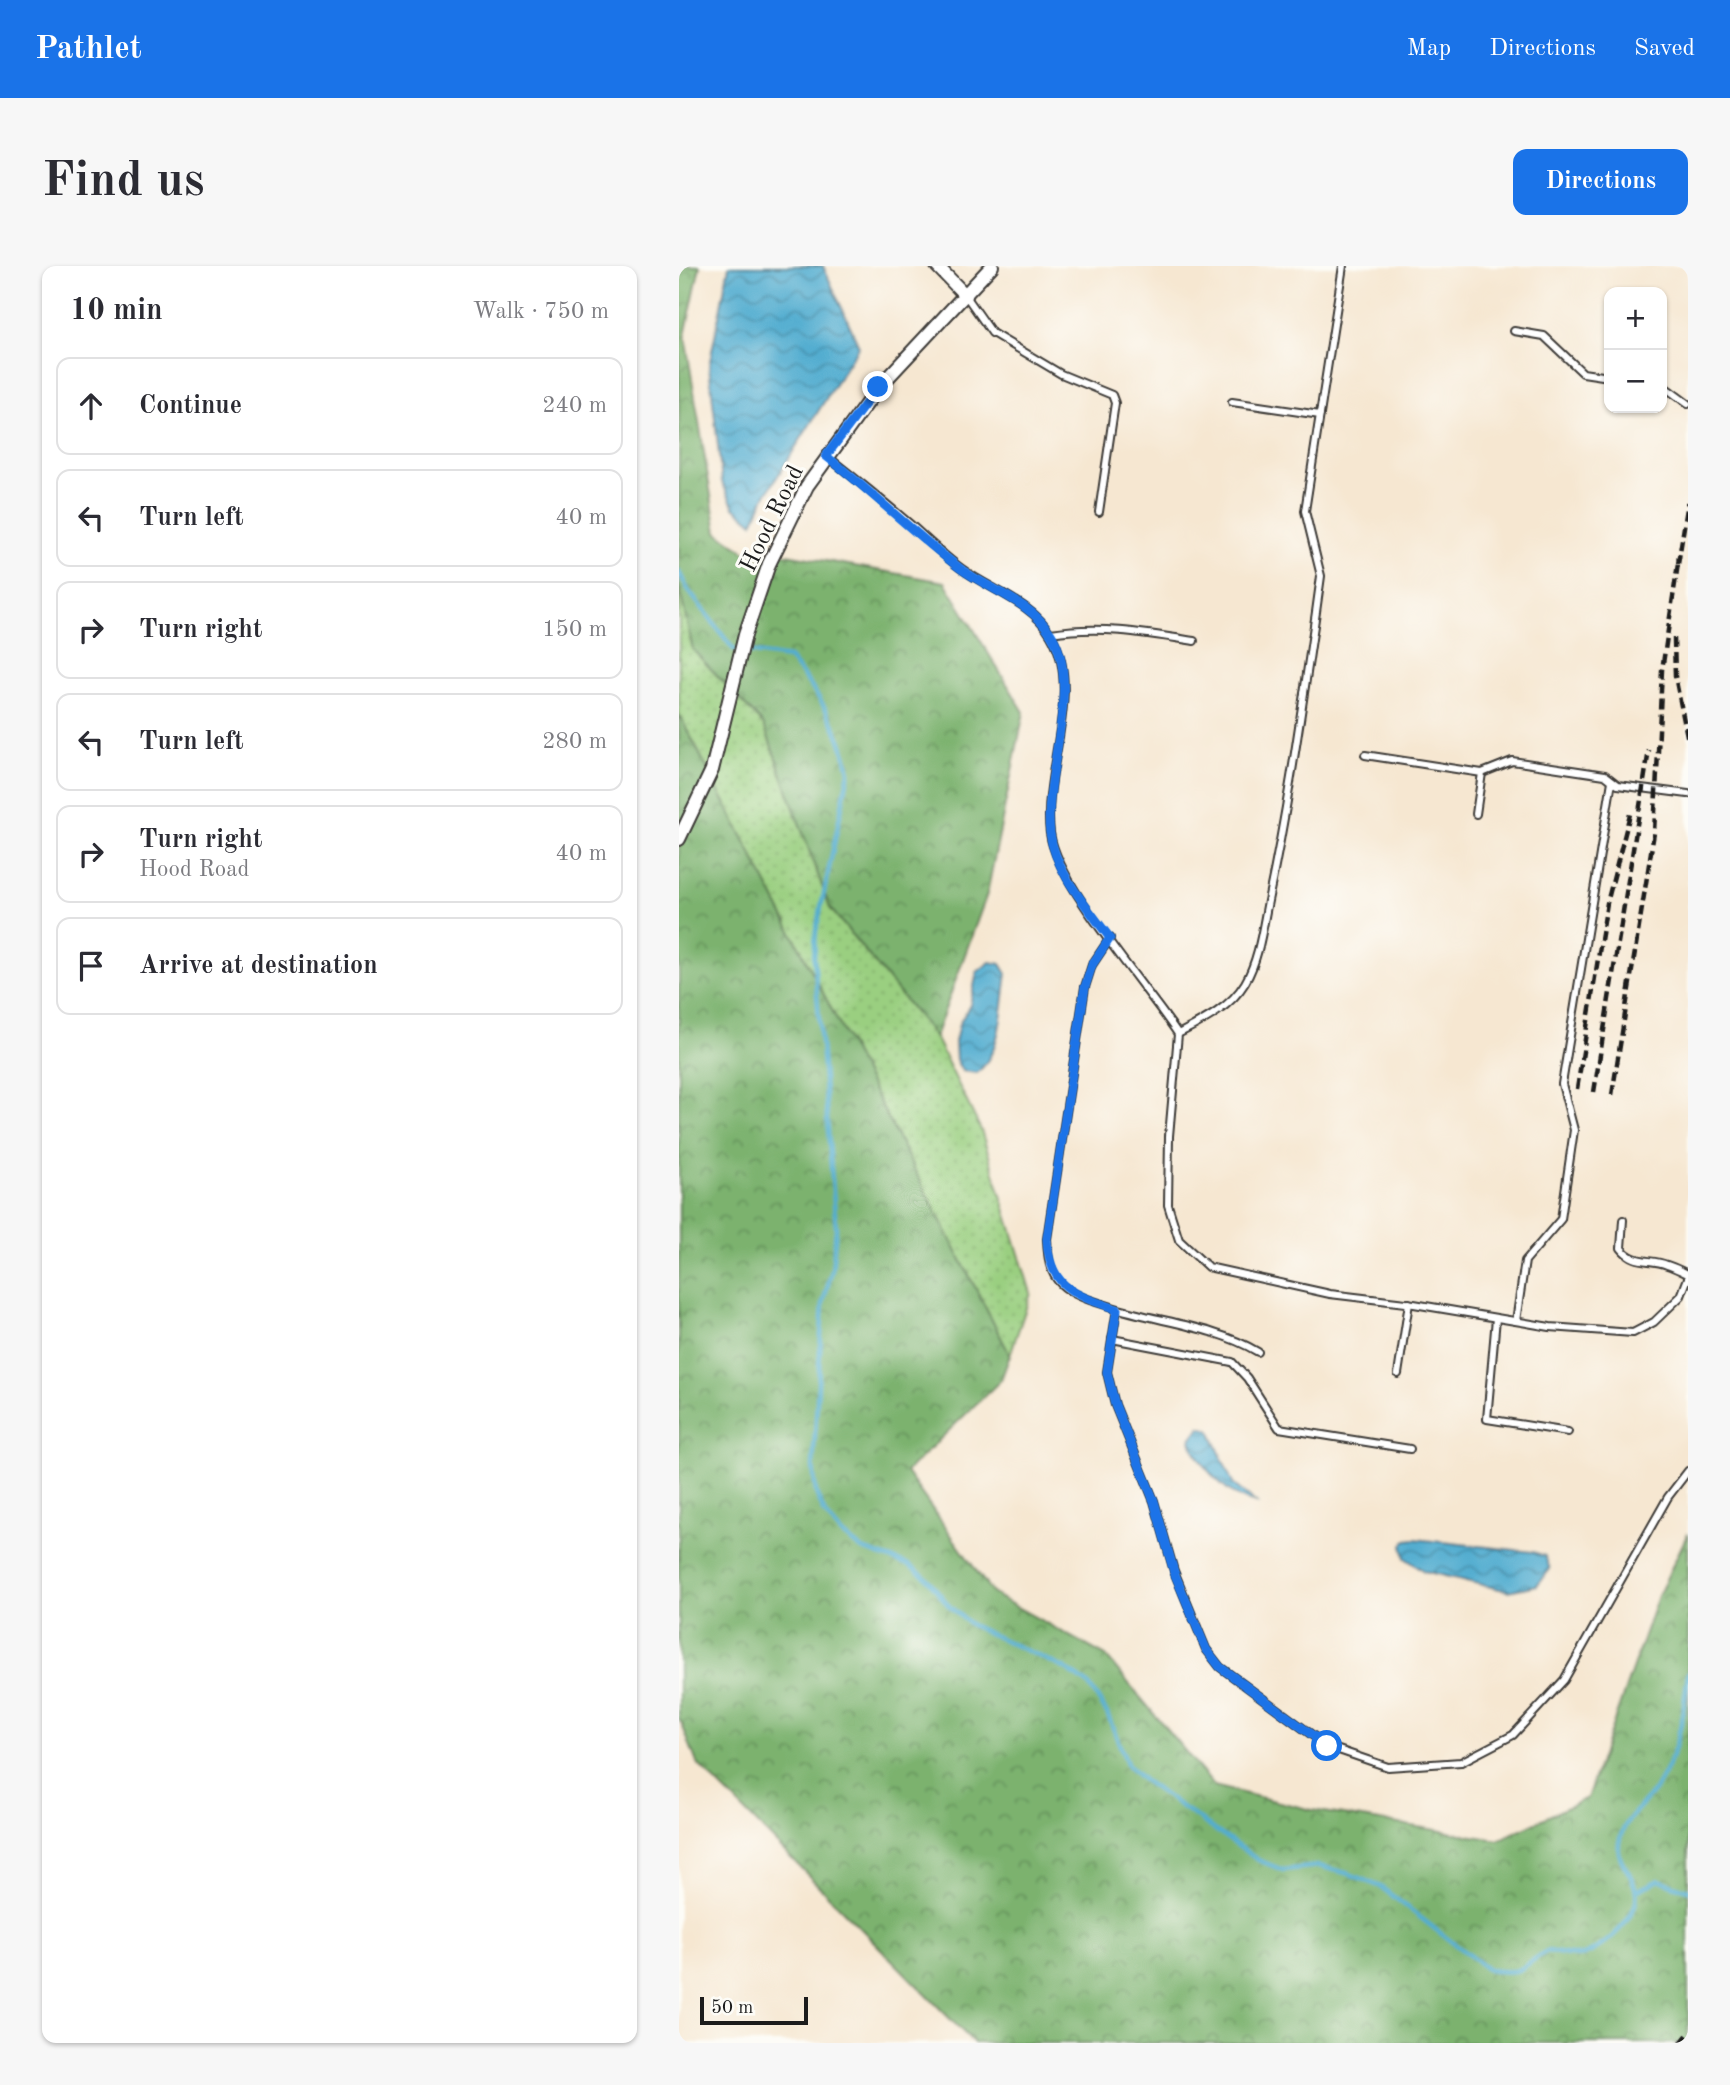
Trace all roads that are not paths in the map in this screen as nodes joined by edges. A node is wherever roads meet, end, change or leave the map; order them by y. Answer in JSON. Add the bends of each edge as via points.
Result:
{"nodes":[{"id":1,"x":937,"y":266,"type":"edge"},
{"id":2,"x":992,"y":266,"type":"edge"},
{"id":3,"x":1343,"y":266,"type":"edge"},
{"id":4,"x":966,"y":296,"type":"junction"},
{"id":5,"x":1514,"y":331,"type":"dead end"},
{"id":6,"x":1604,"y":376,"type":"edge"},
{"id":7,"x":1667,"y":389,"type":"edge"},
{"id":8,"x":1232,"y":402,"type":"dead end"},
{"id":9,"x":1688,"y":404,"type":"edge"},
{"id":10,"x":1320,"y":415,"type":"junction"},
{"id":11,"x":826,"y":456,"type":"junction"},
{"id":12,"x":1099,"y":512,"type":"dead end"},
{"id":13,"x":1051,"y":633,"type":"junction"},
{"id":14,"x":1194,"y":641,"type":"dead end"},
{"id":15,"x":1365,"y":755,"type":"dead end"},
{"id":16,"x":1482,"y":773,"type":"junction"},
{"id":17,"x":1612,"y":781,"type":"junction"},
{"id":18,"x":1688,"y":794,"type":"edge"},
{"id":19,"x":1476,"y":814,"type":"dead end"},
{"id":20,"x":679,"y":839,"type":"edge"},
{"id":21,"x":1110,"y":938,"type":"junction"},
{"id":22,"x":1178,"y":1034,"type":"junction"},
{"id":23,"x":1623,"y":1220,"type":"dead end"},
{"id":24,"x":1688,"y":1276,"type":"edge"},
{"id":25,"x":1409,"y":1303,"type":"junction"},
{"id":26,"x":1117,"y":1309,"type":"junction"},
{"id":27,"x":1496,"y":1318,"type":"junction"},
{"id":28,"x":1516,"y":1321,"type":"junction"},
{"id":29,"x":1112,"y":1339,"type":"junction"},
{"id":30,"x":1258,"y":1352,"type":"dead end"},
{"id":31,"x":1398,"y":1374,"type":"dead end"},
{"id":32,"x":1568,"y":1432,"type":"dead end"},
{"id":33,"x":1410,"y":1449,"type":"dead end"},
{"id":34,"x":1688,"y":1471,"type":"edge"}],
"edges":[{"from":1,"to":4,"type":"street"},
{"from":2,"to":4,"type":"street","name":"Hood Road"},
{"from":3,"to":10,"type":"lane"},
{"from":4,"to":11,"type":"street","name":"Hood Road","via":[[878,387]]},
{"from":4,"to":12,"type":"lane","via":[[992,333],[1061,374],[1112,395],[1115,403]]},
{"from":5,"to":6,"type":"lane","via":[[1544,336],[1583,373]]},
{"from":7,"to":9,"type":"lane"},
{"from":8,"to":10,"type":"lane"},
{"from":10,"to":22,"type":"lane","via":[[1305,511],[1321,576],[1317,612],[1255,958],[1233,999]]},
{"from":11,"to":13,"type":"lane","via":[[962,569],[1023,606]]},
{"from":11,"to":20,"type":"street","name":"Hood Road","via":[[785,527],[745,635],[712,770]]},
{"from":13,"to":14,"type":"lane","via":[[1112,628]]},
{"from":13,"to":21,"type":"lane","via":[[1063,662],[1061,729],[1048,795],[1051,835],[1077,894]]},
{"from":15,"to":16,"type":"lane"},
{"from":16,"to":17,"type":"lane","via":[[1512,761],[1605,775]]},
{"from":16,"to":19,"type":"lane"},
{"from":17,"to":18,"type":"lane"},
{"from":17,"to":28,"type":"lane","via":[[1562,1084],[1574,1130],[1561,1219],[1525,1261]]},
{"from":21,"to":22,"type":"lane"},
{"from":21,"to":26,"type":"lane","via":[[1092,965],[1085,987],[1047,1239],[1048,1264],[1061,1284]]},
{"from":22,"to":25,"type":"lane","via":[[1168,1205],[1179,1240],[1208,1267],[1330,1294]]},
{"from":23,"to":24,"type":"lane","via":[[1621,1248],[1627,1255],[1665,1264]]},
{"from":24,"to":28,"type":"lane","via":[[1681,1296],[1654,1322],[1633,1333]]},
{"from":25,"to":27,"type":"lane"},
{"from":25,"to":31,"type":"lane"},
{"from":26,"to":29,"type":"lane"},
{"from":26,"to":30,"type":"lane","via":[[1240,1340]]},
{"from":27,"to":28,"type":"lane"},
{"from":27,"to":32,"type":"lane","via":[[1487,1419]]},
{"from":29,"to":33,"type":"lane","via":[[1232,1362],[1279,1428]]},
{"from":29,"to":34,"type":"lane","via":[[1107,1372],[1115,1405],[1206,1649],[1220,1667],[1327,1746],[1388,1767],[1461,1762],[1513,1735],[1564,1680],[1655,1519]]}]}
